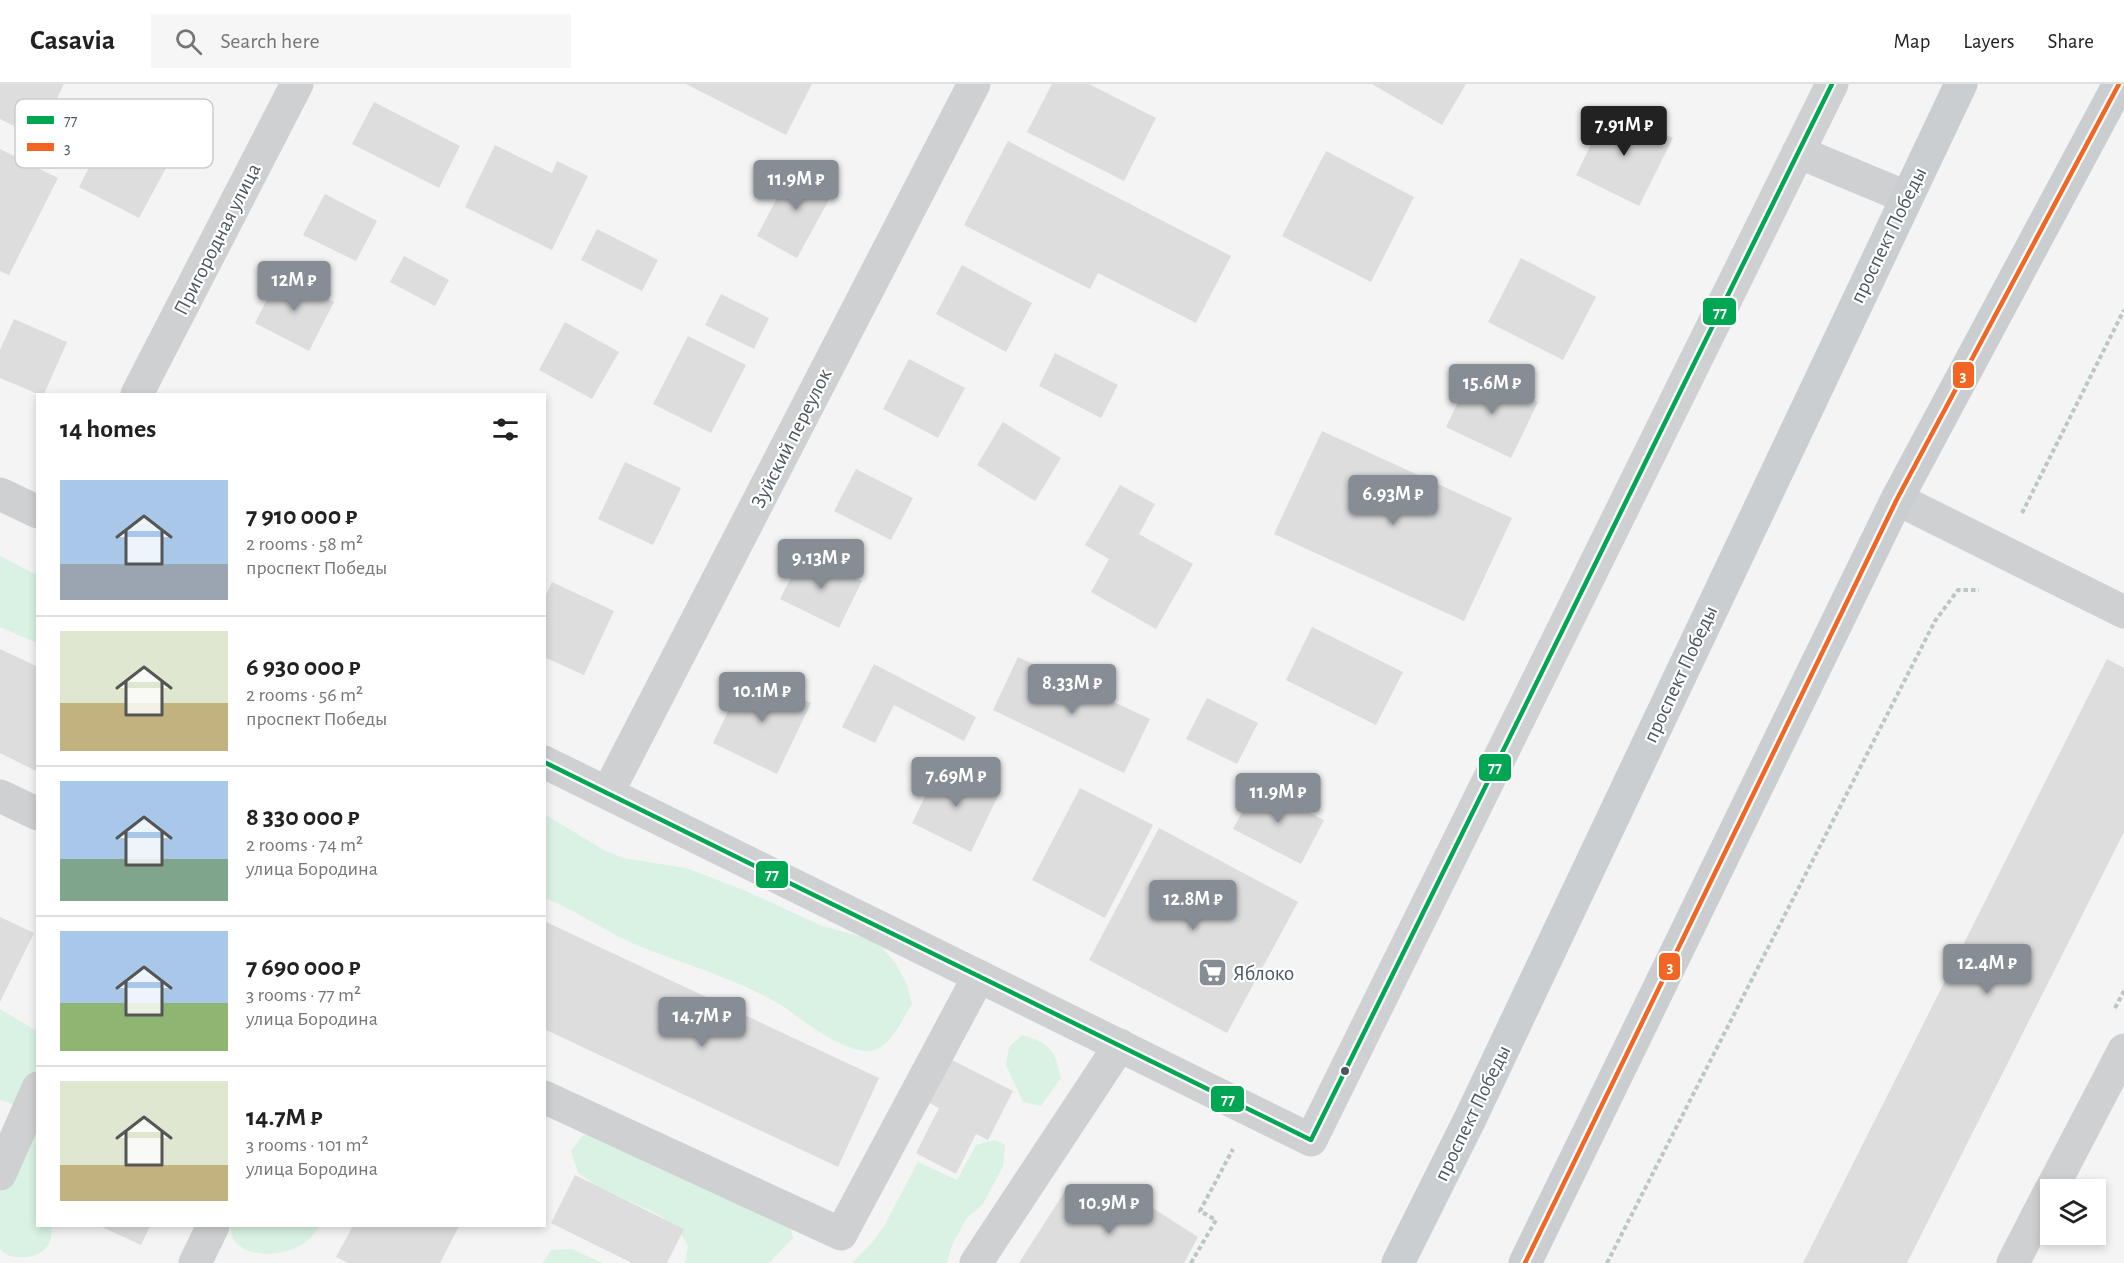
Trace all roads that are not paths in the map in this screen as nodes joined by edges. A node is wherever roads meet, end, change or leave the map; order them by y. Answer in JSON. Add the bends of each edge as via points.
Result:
{"nodes":[{"id":1,"x":297,"y":84,"type":"edge"},
{"id":2,"x":974,"y":84,"type":"edge"},
{"id":3,"x":1832,"y":84,"type":"edge"},
{"id":4,"x":1961,"y":84,"type":"edge"},
{"id":5,"x":2119,"y":84,"type":"edge"},
{"id":6,"x":1798,"y":152,"type":"junction"},
{"id":7,"x":1906,"y":197,"type":"junction"},
{"id":8,"x":138,"y":393,"type":"edge"},
{"id":9,"x":0,"y":494,"type":"edge"},
{"id":10,"x":1898,"y":500,"type":"junction"},
{"id":11,"x":36,"y":511,"type":"edge"},
{"id":12,"x":2124,"y":612,"type":"edge"},
{"id":13,"x":546,"y":763,"type":"edge"},
{"id":14,"x":608,"y":792,"type":"junction"},
{"id":15,"x":0,"y":796,"type":"edge"},
{"id":16,"x":36,"y":813,"type":"edge"},
{"id":17,"x":979,"y":976,"type":"junction"},
{"id":18,"x":1120,"y":1046,"type":"junction"},
{"id":19,"x":2124,"y":1050,"type":"edge"},
{"id":20,"x":36,"y":1093,"type":"edge"},
{"id":21,"x":546,"y":1097,"type":"edge"},
{"id":22,"x":0,"y":1174,"type":"edge"},
{"id":23,"x":2057,"y":1179,"type":"edge"},
{"id":24,"x":2040,"y":1211,"type":"edge"},
{"id":25,"x":213,"y":1227,"type":"edge"},
{"id":26,"x":195,"y":1263,"type":"edge"},
{"id":27,"x":976,"y":1263,"type":"edge"},
{"id":28,"x":1398,"y":1263,"type":"edge"},
{"id":29,"x":1524,"y":1263,"type":"edge"},
{"id":30,"x":2013,"y":1263,"type":"edge"}],
"edges":[{"from":1,"to":8,"type":"street","name":"Пригородная улица"},
{"from":2,"to":14,"type":"street","name":"Зуйский переулок"},
{"from":3,"to":6,"type":"street"},
{"from":4,"to":7,"type":"main road","name":"проспект Победы"},
{"from":5,"to":10,"type":"main road"},
{"from":6,"to":7,"type":"street"},
{"from":6,"to":18,"type":"street","via":[[1311,1140]]},
{"from":7,"to":28,"type":"main road","name":"проспект Победы","via":[[1470,1119]]},
{"from":9,"to":11,"type":"street"},
{"from":10,"to":12,"type":"street"},
{"from":10,"to":29,"type":"main road"},
{"from":13,"to":14,"type":"street"},
{"from":14,"to":17,"type":"street"},
{"from":15,"to":16,"type":"street"},
{"from":17,"to":18,"type":"street"},
{"from":17,"to":21,"type":"street","via":[[841,1234]]},
{"from":18,"to":27,"type":"street"},
{"from":19,"to":23,"type":"street"},
{"from":20,"to":22,"type":"street"},
{"from":24,"to":30,"type":"street"},
{"from":25,"to":26,"type":"street"}]}
